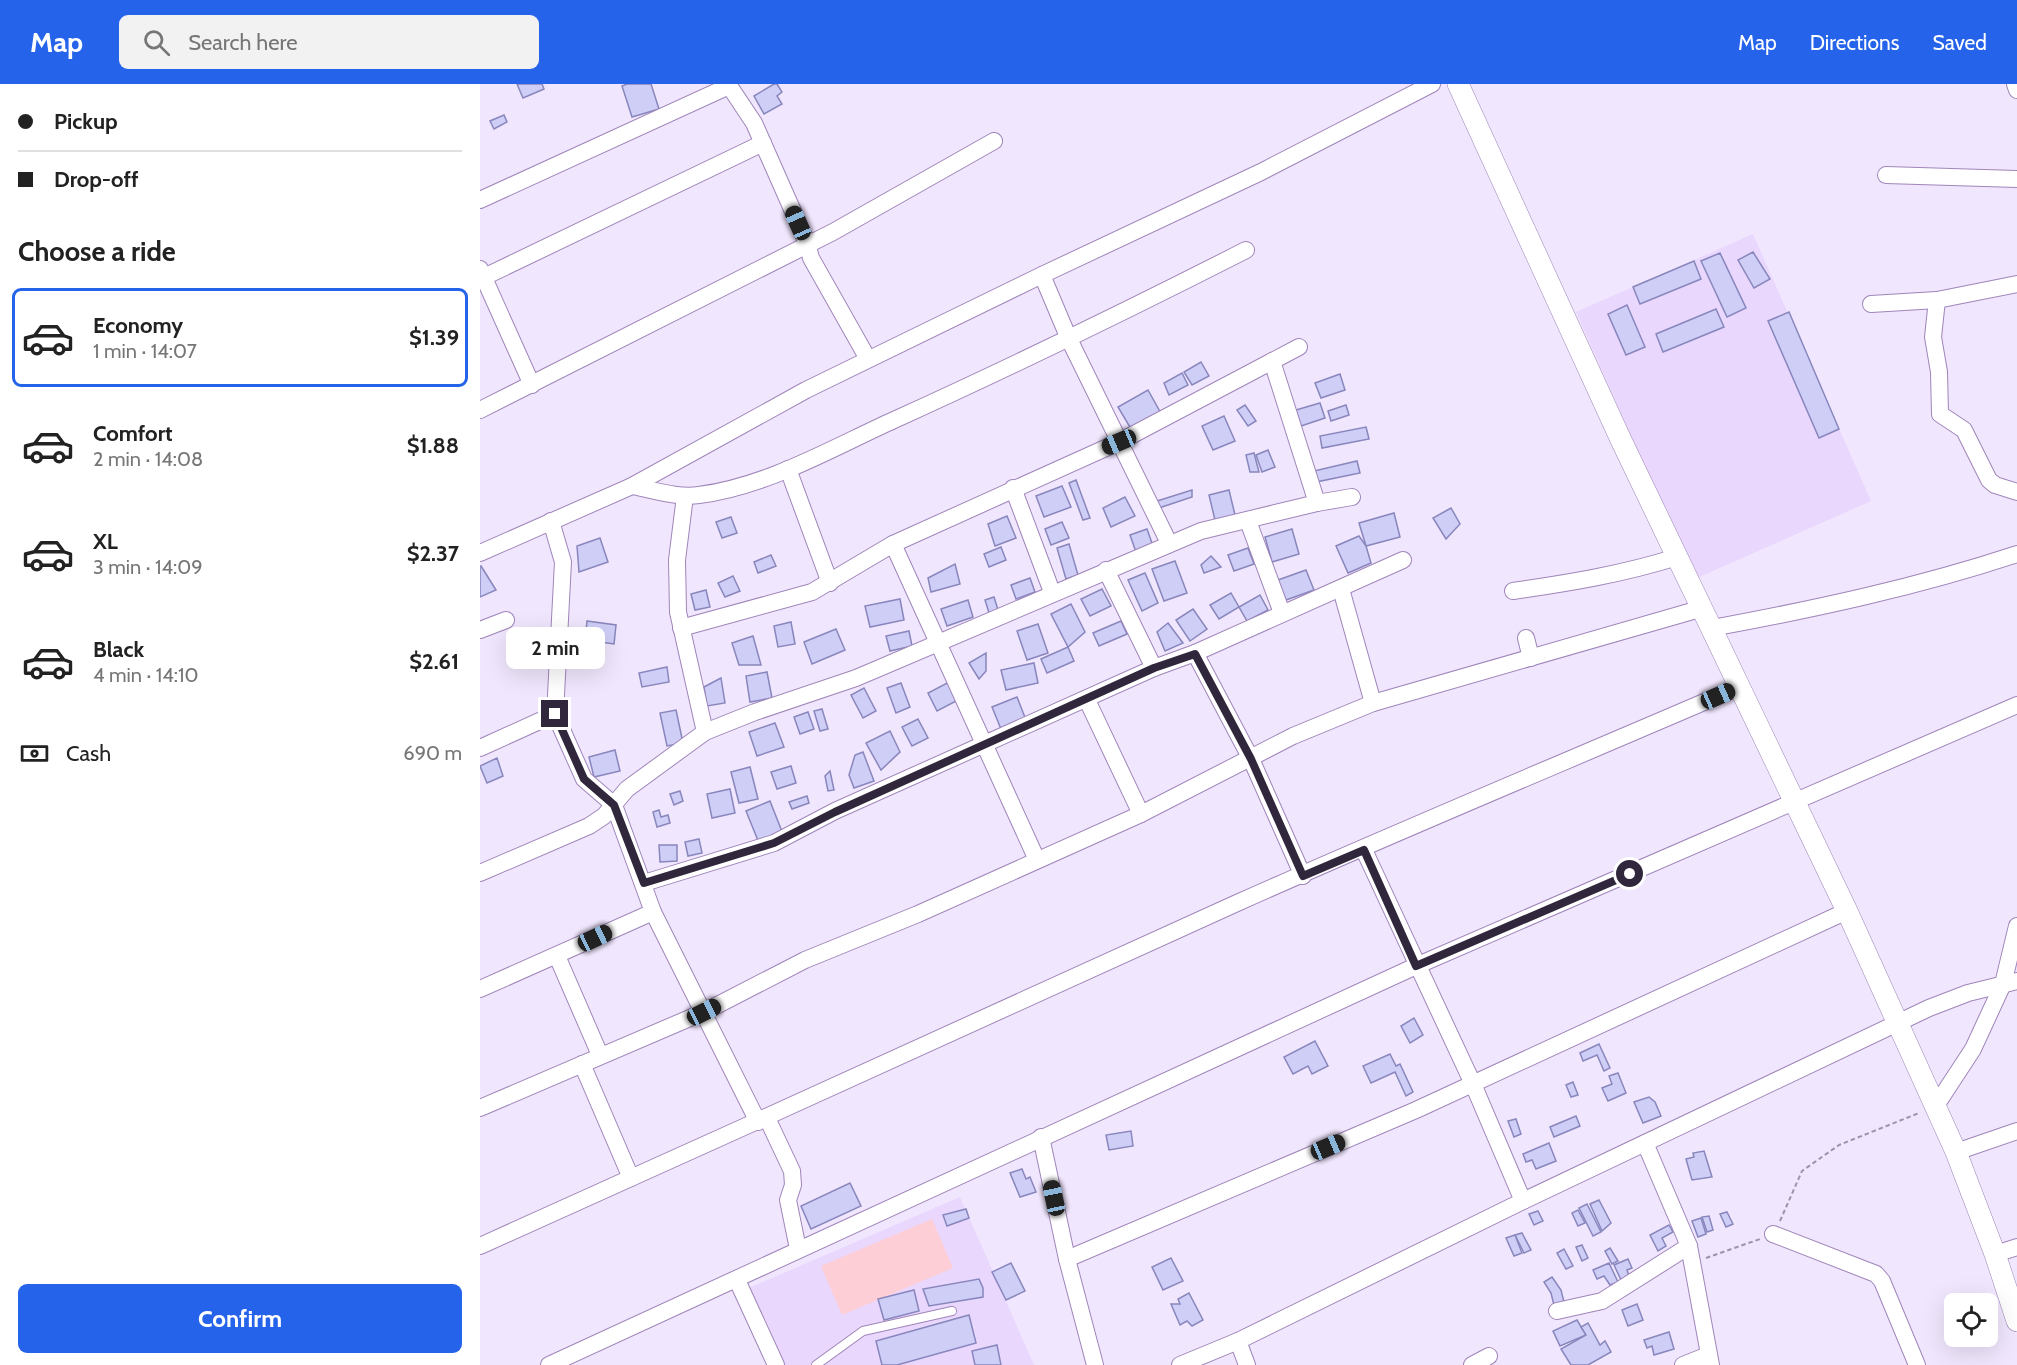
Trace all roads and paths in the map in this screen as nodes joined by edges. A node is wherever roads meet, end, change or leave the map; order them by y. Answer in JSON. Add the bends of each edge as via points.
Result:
{"nodes":[{"id":1,"x":1432,"y":84,"type":"edge"},
{"id":2,"x":1458,"y":84,"type":"edge"},
{"id":3,"x":2015,"y":84,"type":"edge"},
{"id":4,"x":728,"y":85,"type":"edge"},
{"id":5,"x":2017,"y":90,"type":"edge"},
{"id":6,"x":994,"y":141,"type":"dead end"},
{"id":7,"x":763,"y":143,"type":"junction"},
{"id":8,"x":1886,"y":175,"type":"dead end"},
{"id":9,"x":2017,"y":179,"type":"edge"},
{"id":10,"x":480,"y":200,"type":"edge"},
{"id":11,"x":807,"y":243,"type":"junction"},
{"id":12,"x":1246,"y":250,"type":"dead end"},
{"id":13,"x":482,"y":273,"type":"edge"},
{"id":14,"x":1042,"y":275,"type":"junction"},
{"id":15,"x":2017,"y":284,"type":"edge"},
{"id":16,"x":1937,"y":300,"type":"junction"},
{"id":17,"x":1871,"y":304,"type":"dead end"},
{"id":18,"x":1070,"y":339,"type":"junction"},
{"id":19,"x":1299,"y":347,"type":"dead end"},
{"id":20,"x":868,"y":360,"type":"junction"},
{"id":21,"x":1272,"y":361,"type":"junction"},
{"id":22,"x":532,"y":385,"type":"junction"},
{"id":23,"x":480,"y":410,"type":"edge"},
{"id":24,"x":1119,"y":442,"type":"junction"},
{"id":25,"x":788,"y":469,"type":"junction"},
{"id":26,"x":632,"y":486,"type":"junction"},
{"id":27,"x":1013,"y":488,"type":"junction"},
{"id":28,"x":2017,"y":492,"type":"edge"},
{"id":29,"x":685,"y":496,"type":"junction"},
{"id":30,"x":1353,"y":497,"type":"dead end"},
{"id":31,"x":1317,"y":503,"type":"junction"},
{"id":32,"x":551,"y":520,"type":"junction"},
{"id":33,"x":1248,"y":521,"type":"junction"},
{"id":34,"x":1169,"y":543,"type":"junction"},
{"id":35,"x":893,"y":544,"type":"junction"},
{"id":36,"x":481,"y":551,"type":"edge"},
{"id":37,"x":2017,"y":554,"type":"edge"},
{"id":38,"x":1677,"y":557,"type":"junction"},
{"id":39,"x":1403,"y":560,"type":"dead end"},
{"id":40,"x":1106,"y":570,"type":"junction"},
{"id":41,"x":830,"y":583,"type":"junction"},
{"id":42,"x":1341,"y":589,"type":"junction"},
{"id":43,"x":1513,"y":591,"type":"dead end"},
{"id":44,"x":1052,"y":592,"type":"junction"},
{"id":45,"x":1703,"y":608,"type":"junction"},
{"id":46,"x":1282,"y":613,"type":"junction"},
{"id":47,"x":506,"y":620,"type":"dead end"},
{"id":48,"x":681,"y":628,"type":"junction"},
{"id":49,"x":1712,"y":628,"type":"junction"},
{"id":50,"x":480,"y":630,"type":"edge"},
{"id":51,"x":1526,"y":638,"type":"dead end"},
{"id":52,"x":940,"y":642,"type":"junction"},
{"id":53,"x":1195,"y":654,"type":"junction"},
{"id":54,"x":1531,"y":657,"type":"junction"},
{"id":55,"x":1154,"y":668,"type":"junction"},
{"id":56,"x":1739,"y":687,"type":"junction"},
{"id":57,"x":1087,"y":700,"type":"junction"},
{"id":58,"x":1373,"y":703,"type":"junction"},
{"id":59,"x":2017,"y":705,"type":"edge"},
{"id":60,"x":555,"y":714,"type":"junction"},
{"id":61,"x":705,"y":732,"type":"junction"},
{"id":62,"x":986,"y":744,"type":"junction"},
{"id":63,"x":480,"y":748,"type":"edge"},
{"id":64,"x":1251,"y":759,"type":"junction"},
{"id":65,"x":1797,"y":802,"type":"junction"},
{"id":66,"x":614,"y":805,"type":"junction"},
{"id":67,"x":1141,"y":814,"type":"junction"},
{"id":68,"x":1364,"y":850,"type":"junction"},
{"id":69,"x":1038,"y":860,"type":"junction"},
{"id":70,"x":481,"y":869,"type":"edge"},
{"id":71,"x":1303,"y":876,"type":"junction"},
{"id":72,"x":644,"y":883,"type":"junction"},
{"id":73,"x":1848,"y":911,"type":"junction"},
{"id":74,"x":652,"y":912,"type":"junction"},
{"id":75,"x":2017,"y":926,"type":"edge"},
{"id":76,"x":557,"y":956,"type":"junction"},
{"id":77,"x":1416,"y":966,"type":"junction"},
{"id":78,"x":2010,"y":982,"type":"edge"},
{"id":79,"x":480,"y":988,"type":"edge"},
{"id":80,"x":704,"y":1012,"type":"junction"},
{"id":81,"x":1897,"y":1023,"type":"junction"},
{"id":82,"x":600,"y":1056,"type":"junction"},
{"id":83,"x":582,"y":1064,"type":"junction"},
{"id":84,"x":1473,"y":1084,"type":"junction"},
{"id":85,"x":1935,"y":1107,"type":"junction"},
{"id":86,"x":480,"y":1108,"type":"edge"},
{"id":87,"x":763,"y":1120,"type":"junction"},
{"id":88,"x":2017,"y":1131,"type":"edge"},
{"id":89,"x":1041,"y":1137,"type":"junction"},
{"id":90,"x":1645,"y":1143,"type":"junction"},
{"id":91,"x":1956,"y":1152,"type":"junction"},
{"id":92,"x":631,"y":1178,"type":"junction"},
{"id":93,"x":1523,"y":1201,"type":"junction"},
{"id":94,"x":1773,"y":1234,"type":"junction"},
{"id":95,"x":480,"y":1246,"type":"edge"},
{"id":96,"x":1689,"y":1246,"type":"junction"},
{"id":97,"x":2017,"y":1247,"type":"edge"},
{"id":98,"x":798,"y":1249,"type":"junction"},
{"id":99,"x":1995,"y":1254,"type":"junction"},
{"id":100,"x":1067,"y":1259,"type":"junction"},
{"id":101,"x":1692,"y":1263,"type":"junction"},
{"id":102,"x":737,"y":1280,"type":"junction"},
{"id":103,"x":952,"y":1311,"type":"dead end"},
{"id":104,"x":1557,"y":1311,"type":"dead end"},
{"id":105,"x":2017,"y":1321,"type":"edge"},
{"id":106,"x":1238,"y":1341,"type":"junction"},
{"id":107,"x":1489,"y":1356,"type":"dead end"},
{"id":108,"x":1710,"y":1360,"type":"edge"},
{"id":109,"x":1916,"y":1364,"type":"edge"},
{"id":110,"x":549,"y":1365,"type":"edge"},
{"id":111,"x":776,"y":1365,"type":"edge"},
{"id":112,"x":816,"y":1365,"type":"edge"},
{"id":113,"x":1095,"y":1365,"type":"edge"},
{"id":114,"x":1180,"y":1365,"type":"edge"},
{"id":115,"x":1247,"y":1365,"type":"edge"},
{"id":116,"x":1472,"y":1365,"type":"edge"},
{"id":117,"x":1683,"y":1365,"type":"edge"}],
"edges":[{"from":1,"to":14,"type":"street","via":[[1261,172]]},
{"from":2,"to":38,"type":"street"},
{"from":3,"to":5,"type":"street"},
{"from":4,"to":7,"type":"street"},
{"from":4,"to":10,"type":"street"},
{"from":6,"to":11,"type":"street"},
{"from":7,"to":11,"type":"street"},
{"from":7,"to":13,"type":"street"},
{"from":8,"to":9,"type":"street"},
{"from":11,"to":20,"type":"street","via":[[811,258]]},
{"from":11,"to":22,"type":"street"},
{"from":12,"to":18,"type":"street"},
{"from":13,"to":22,"type":"street"},
{"from":14,"to":18,"type":"street"},
{"from":14,"to":20,"type":"street"},
{"from":15,"to":16,"type":"street"},
{"from":16,"to":17,"type":"street"},
{"from":16,"to":28,"type":"street","via":[[1934,337],[1940,414],[1964,430],[1989,480]]},
{"from":18,"to":24,"type":"street"},
{"from":18,"to":25,"type":"street"},
{"from":19,"to":21,"type":"street"},
{"from":20,"to":26,"type":"street"},
{"from":21,"to":24,"type":"street"},
{"from":21,"to":31,"type":"street"},
{"from":22,"to":23,"type":"street"},
{"from":24,"to":27,"type":"street"},
{"from":24,"to":34,"type":"street"},
{"from":25,"to":29,"type":"street","via":[[733,488]]},
{"from":25,"to":41,"type":"street"},
{"from":26,"to":29,"type":"street"},
{"from":26,"to":32,"type":"street"},
{"from":27,"to":35,"type":"street"},
{"from":27,"to":44,"type":"street"},
{"from":29,"to":48,"type":"street","via":[[677,560]]},
{"from":30,"to":31,"type":"street"},
{"from":31,"to":33,"type":"street"},
{"from":32,"to":36,"type":"street"},
{"from":32,"to":60,"type":"street","via":[[562,562]]},
{"from":33,"to":34,"type":"street"},
{"from":33,"to":46,"type":"street"},
{"from":34,"to":40,"type":"street"},
{"from":35,"to":41,"type":"street"},
{"from":35,"to":52,"type":"street"},
{"from":37,"to":49,"type":"street","via":[[1923,583]]},
{"from":38,"to":43,"type":"street","via":[[1584,581]]},
{"from":38,"to":45,"type":"street"},
{"from":39,"to":42,"type":"street"},
{"from":40,"to":44,"type":"street"},
{"from":40,"to":55,"type":"street"},
{"from":41,"to":48,"type":"street","via":[[812,592]]},
{"from":42,"to":46,"type":"street"},
{"from":42,"to":58,"type":"street"},
{"from":44,"to":52,"type":"street"},
{"from":45,"to":49,"type":"street"},
{"from":45,"to":54,"type":"street"},
{"from":46,"to":53,"type":"street"},
{"from":47,"to":50,"type":"street"},
{"from":48,"to":61,"type":"street"},
{"from":49,"to":56,"type":"street"},
{"from":51,"to":54,"type":"street"},
{"from":52,"to":61,"type":"street","via":[[856,678]]},
{"from":52,"to":62,"type":"street"},
{"from":53,"to":55,"type":"street"},
{"from":53,"to":64,"type":"street"},
{"from":54,"to":58,"type":"street"},
{"from":55,"to":57,"type":"street"},
{"from":56,"to":65,"type":"street"},
{"from":56,"to":68,"type":"street"},
{"from":57,"to":62,"type":"street"},
{"from":57,"to":67,"type":"street"},
{"from":58,"to":64,"type":"street","via":[[1293,736]]},
{"from":59,"to":65,"type":"street"},
{"from":60,"to":63,"type":"street"},
{"from":60,"to":66,"type":"street","via":[[584,779]]},
{"from":61,"to":66,"type":"street","via":[[627,789]]},
{"from":62,"to":69,"type":"street"},
{"from":62,"to":72,"type":"street","via":[[774,843]]},
{"from":64,"to":67,"type":"street"},
{"from":64,"to":71,"type":"street"},
{"from":65,"to":73,"type":"street"},
{"from":65,"to":77,"type":"street"},
{"from":66,"to":70,"type":"street","via":[[589,826]]},
{"from":66,"to":72,"type":"street"},
{"from":67,"to":69,"type":"street"},
{"from":68,"to":71,"type":"street"},
{"from":68,"to":77,"type":"street"},
{"from":69,"to":80,"type":"street","via":[[805,960]]},
{"from":71,"to":87,"type":"street"},
{"from":72,"to":74,"type":"street"},
{"from":73,"to":81,"type":"street"},
{"from":73,"to":84,"type":"street"},
{"from":74,"to":76,"type":"street"},
{"from":74,"to":80,"type":"street"},
{"from":75,"to":78,"type":"street"},
{"from":76,"to":79,"type":"street"},
{"from":76,"to":82,"type":"street"},
{"from":77,"to":84,"type":"street"},
{"from":77,"to":89,"type":"street"},
{"from":78,"to":81,"type":"street","via":[[1968,993]]},
{"from":78,"to":85,"type":"street"},
{"from":80,"to":82,"type":"street"},
{"from":80,"to":87,"type":"street"},
{"from":81,"to":85,"type":"street"},
{"from":81,"to":90,"type":"street"},
{"from":82,"to":83,"type":"street"},
{"from":83,"to":86,"type":"street"},
{"from":83,"to":92,"type":"street"},
{"from":84,"to":93,"type":"street"},
{"from":84,"to":100,"type":"street"},
{"from":85,"to":91,"type":"street"},
{"from":85,"to":94,"type":"path","via":[[1839,1145],[1802,1171]]},
{"from":87,"to":92,"type":"street"},
{"from":87,"to":98,"type":"street","via":[[792,1172],[788,1200]]},
{"from":88,"to":91,"type":"street"},
{"from":89,"to":98,"type":"street"},
{"from":89,"to":100,"type":"street"},
{"from":90,"to":93,"type":"street"},
{"from":90,"to":96,"type":"street"},
{"from":91,"to":99,"type":"street"},
{"from":92,"to":95,"type":"street"},
{"from":93,"to":106,"type":"street"},
{"from":94,"to":101,"type":"path"},
{"from":94,"to":109,"type":"street","via":[[1876,1274]]},
{"from":96,"to":101,"type":"street"},
{"from":96,"to":104,"type":"street","via":[[1602,1301]]},
{"from":97,"to":99,"type":"street"},
{"from":98,"to":102,"type":"street"},
{"from":99,"to":105,"type":"street"},
{"from":100,"to":113,"type":"street"},
{"from":101,"to":108,"type":"street"},
{"from":102,"to":110,"type":"street"},
{"from":102,"to":111,"type":"street"},
{"from":103,"to":112,"type":"lane","via":[[863,1331]]},
{"from":106,"to":114,"type":"street"},
{"from":106,"to":115,"type":"street"},
{"from":107,"to":116,"type":"street"},
{"from":108,"to":117,"type":"street"}]}
